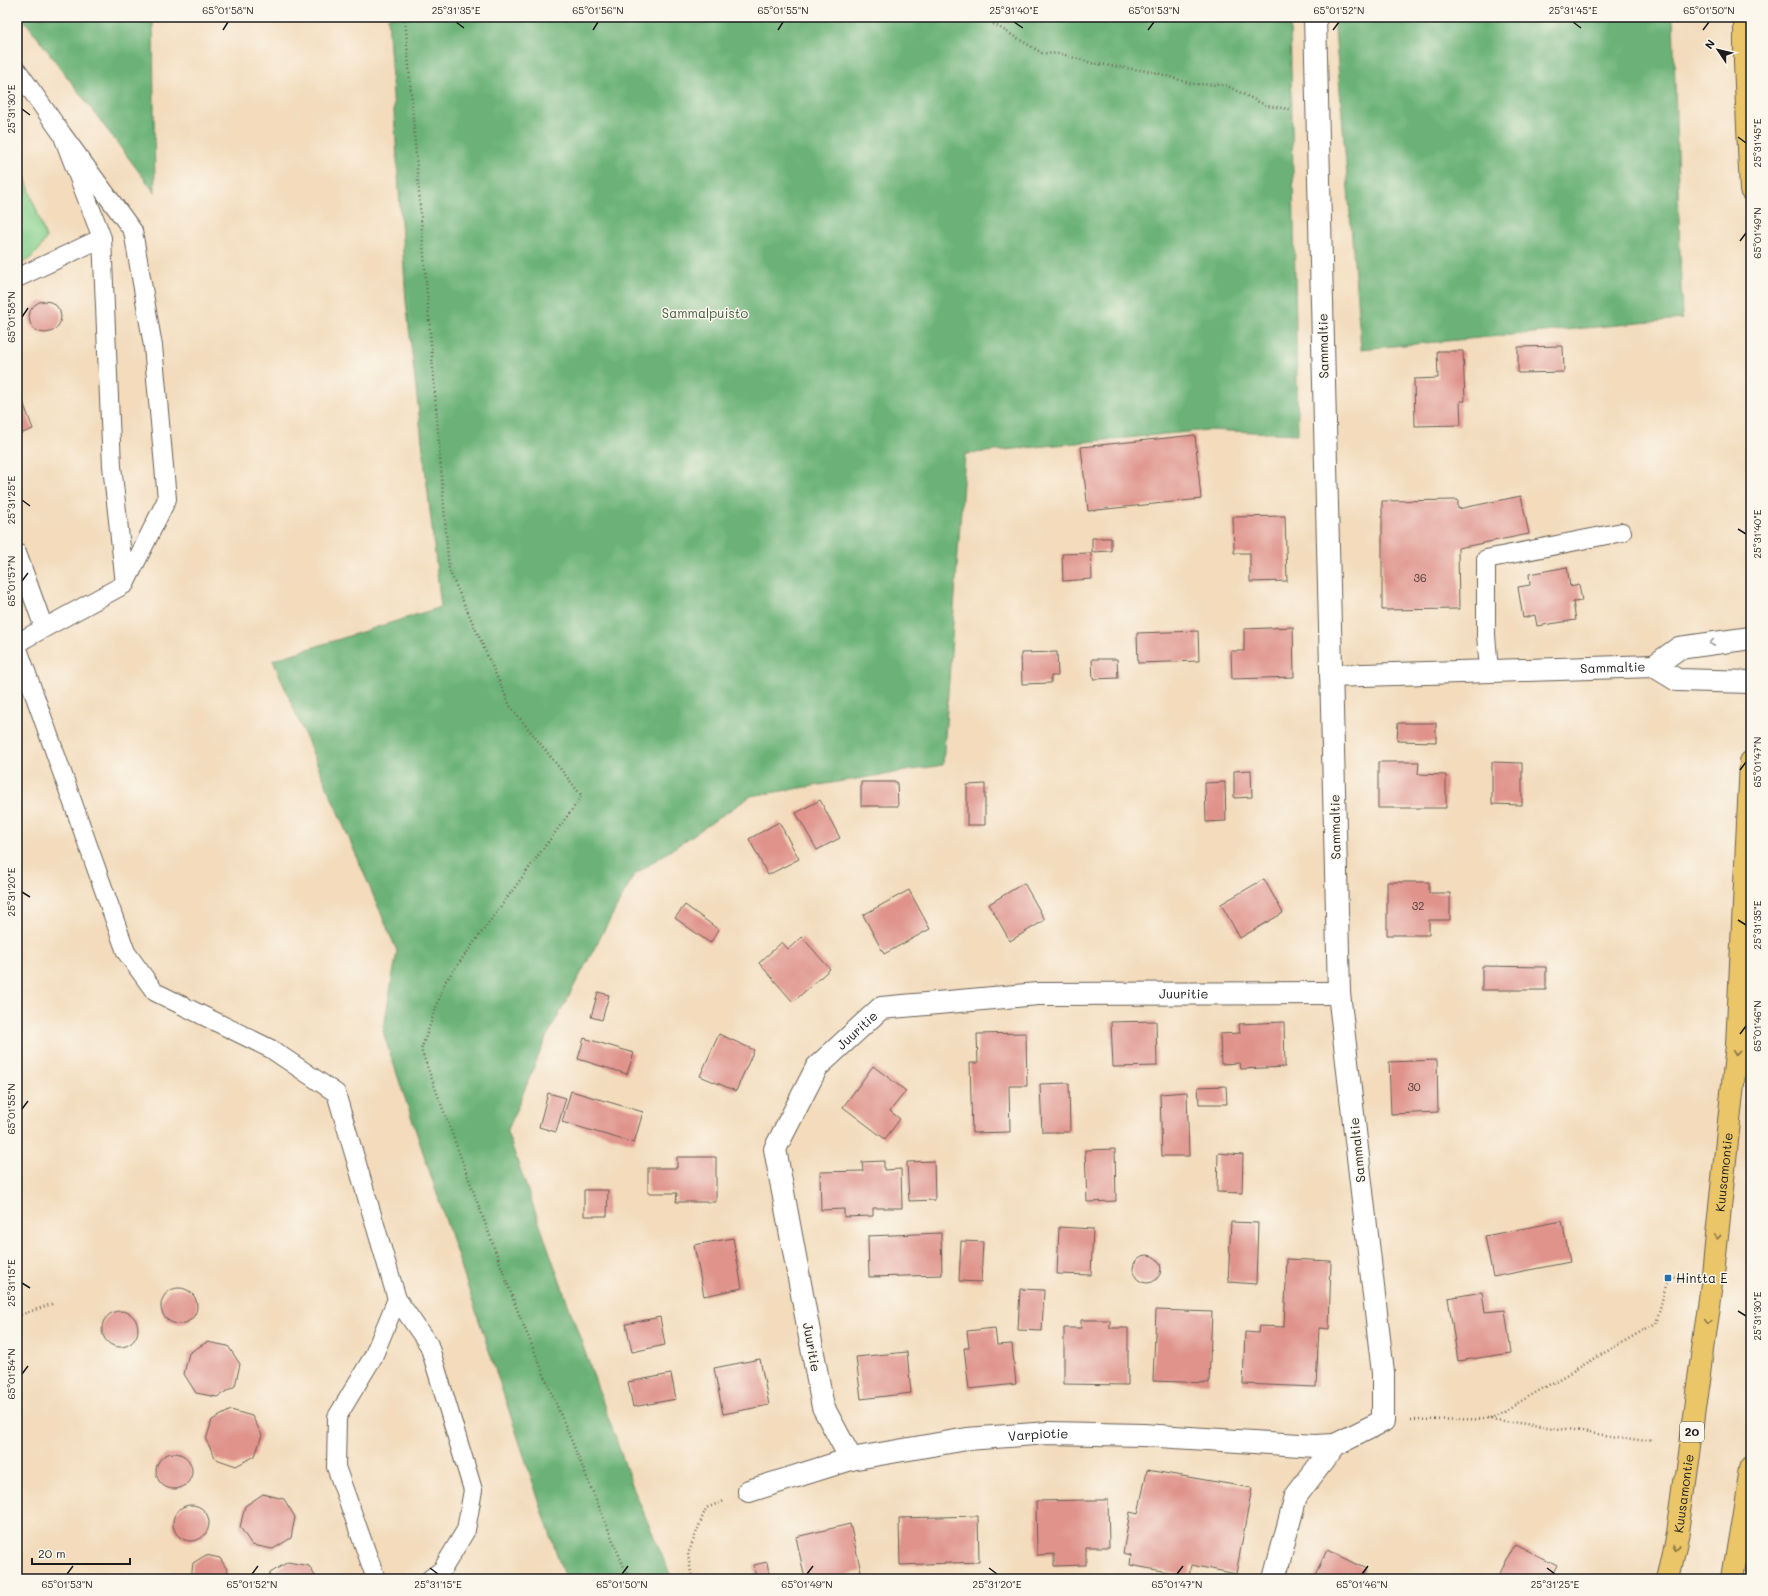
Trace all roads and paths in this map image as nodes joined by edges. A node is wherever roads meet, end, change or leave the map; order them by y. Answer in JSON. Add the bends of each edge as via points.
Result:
{"nodes":[{"id":1,"x":405,"y":17,"type":"edge"},
{"id":2,"x":990,"y":17,"type":"edge"},
{"id":3,"x":1315,"y":17,"type":"edge"},
{"id":4,"x":1745,"y":17,"type":"edge"},
{"id":5,"x":17,"y":70,"type":"edge"},
{"id":6,"x":1317,"y":113,"type":"junction"},
{"id":7,"x":62,"y":134,"type":"junction"},
{"id":8,"x":1751,"y":190,"type":"edge"},
{"id":9,"x":102,"y":238,"type":"junction"},
{"id":10,"x":17,"y":278,"type":"edge"},
{"id":11,"x":1622,"y":532,"type":"dead end"},
{"id":12,"x":17,"y":553,"type":"edge"},
{"id":13,"x":125,"y":584,"type":"junction"},
{"id":14,"x":44,"y":628,"type":"junction"},
{"id":15,"x":1751,"y":638,"type":"edge"},
{"id":16,"x":17,"y":643,"type":"edge"},
{"id":17,"x":17,"y":646,"type":"edge"},
{"id":18,"x":1654,"y":666,"type":"junction"},
{"id":19,"x":1489,"y":670,"type":"junction"},
{"id":20,"x":1331,"y":676,"type":"junction"},
{"id":21,"x":1751,"y":682,"type":"edge"},
{"id":22,"x":1751,"y":762,"type":"edge"},
{"id":23,"x":1339,"y":994,"type":"junction"},
{"id":24,"x":1668,"y":1278,"type":"dead end"},
{"id":25,"x":397,"y":1299,"type":"junction"},
{"id":26,"x":52,"y":1304,"type":"dead end"},
{"id":27,"x":17,"y":1316,"type":"edge"},
{"id":28,"x":1490,"y":1419,"type":"junction"},
{"id":29,"x":1383,"y":1421,"type":"junction"},
{"id":30,"x":1654,"y":1442,"type":"dead end"},
{"id":31,"x":1335,"y":1445,"type":"junction"},
{"id":32,"x":851,"y":1458,"type":"junction"},
{"id":33,"x":1751,"y":1469,"type":"edge"},
{"id":34,"x":749,"y":1492,"type":"joint"},
{"id":35,"x":376,"y":1579,"type":"edge"},
{"id":36,"x":430,"y":1579,"type":"edge"},
{"id":37,"x":629,"y":1579,"type":"edge"},
{"id":38,"x":692,"y":1579,"type":"edge"},
{"id":39,"x":1274,"y":1579,"type":"edge"},
{"id":40,"x":1668,"y":1579,"type":"edge"},
{"id":41,"x":1733,"y":1579,"type":"edge"}],
"edges":[{"from":1,"to":37,"type":"path","via":[[449,570],[510,706],[582,796],[445,982],[421,1050],[518,1312]]},
{"from":2,"to":6,"type":"path","via":[[992,23],[1042,53],[1062,54],[1091,63],[1154,72],[1192,84],[1225,85],[1267,106]]},
{"from":3,"to":6,"type":"street","name":"Sammaltie"},
{"from":4,"to":8,"type":"highway"},
{"from":5,"to":7,"type":"lane"},
{"from":6,"to":20,"type":"street","name":"Sammaltie"},
{"from":7,"to":9,"type":"lane"},
{"from":7,"to":13,"type":"lane","via":[[133,231],[154,346],[167,499]]},
{"from":9,"to":10,"type":"lane"},
{"from":9,"to":13,"type":"lane","via":[[112,466]]},
{"from":11,"to":19,"type":"lane","via":[[1486,560],[1486,635]]},
{"from":12,"to":14,"type":"lane"},
{"from":13,"to":14,"type":"lane"},
{"from":14,"to":16,"type":"lane"},
{"from":15,"to":18,"type":"street","name":"Sammaltie","one_way":true,"via":[[1679,648]]},
{"from":17,"to":25,"type":"lane","via":[[126,952],[155,992],[270,1049],[336,1093]]},
{"from":18,"to":19,"type":"street","name":"Sammaltie"},
{"from":18,"to":21,"type":"street","name":"Sammaltie","via":[[1677,680]]},
{"from":19,"to":20,"type":"street","name":"Sammaltie"},
{"from":20,"to":23,"type":"street","name":"Sammaltie"},
{"from":22,"to":40,"type":"highway","name":"Kuusamontie","number":"20","one_way":true,"via":[[1737,1045],[1712,1284],[1678,1533]]},
{"from":23,"to":29,"type":"street","name":"Sammaltie","via":[[1383,1373]]},
{"from":23,"to":32,"type":"street","name":"Juuritie","via":[[1038,994],[881,1008],[817,1067],[775,1149],[823,1407]]},
{"from":24,"to":28,"type":"path","via":[[1656,1323]]},
{"from":25,"to":35,"type":"lane","via":[[374,1357],[337,1417],[336,1467]]},
{"from":25,"to":36,"type":"lane","via":[[429,1345],[473,1490],[466,1530],[442,1570]]},
{"from":26,"to":27,"type":"path"},
{"from":28,"to":29,"type":"path"},
{"from":28,"to":30,"type":"path"},
{"from":29,"to":31,"type":"street"},
{"from":31,"to":32,"type":"street","name":"Varpiotie","via":[[1048,1433],[967,1438]]},
{"from":31,"to":39,"type":"street","via":[[1296,1496]]},
{"from":32,"to":34,"type":"street","name":"Varpiotie"},
{"from":33,"to":41,"type":"highway"},
{"from":34,"to":38,"type":"path","via":[[706,1508],[688,1554]]}]}
